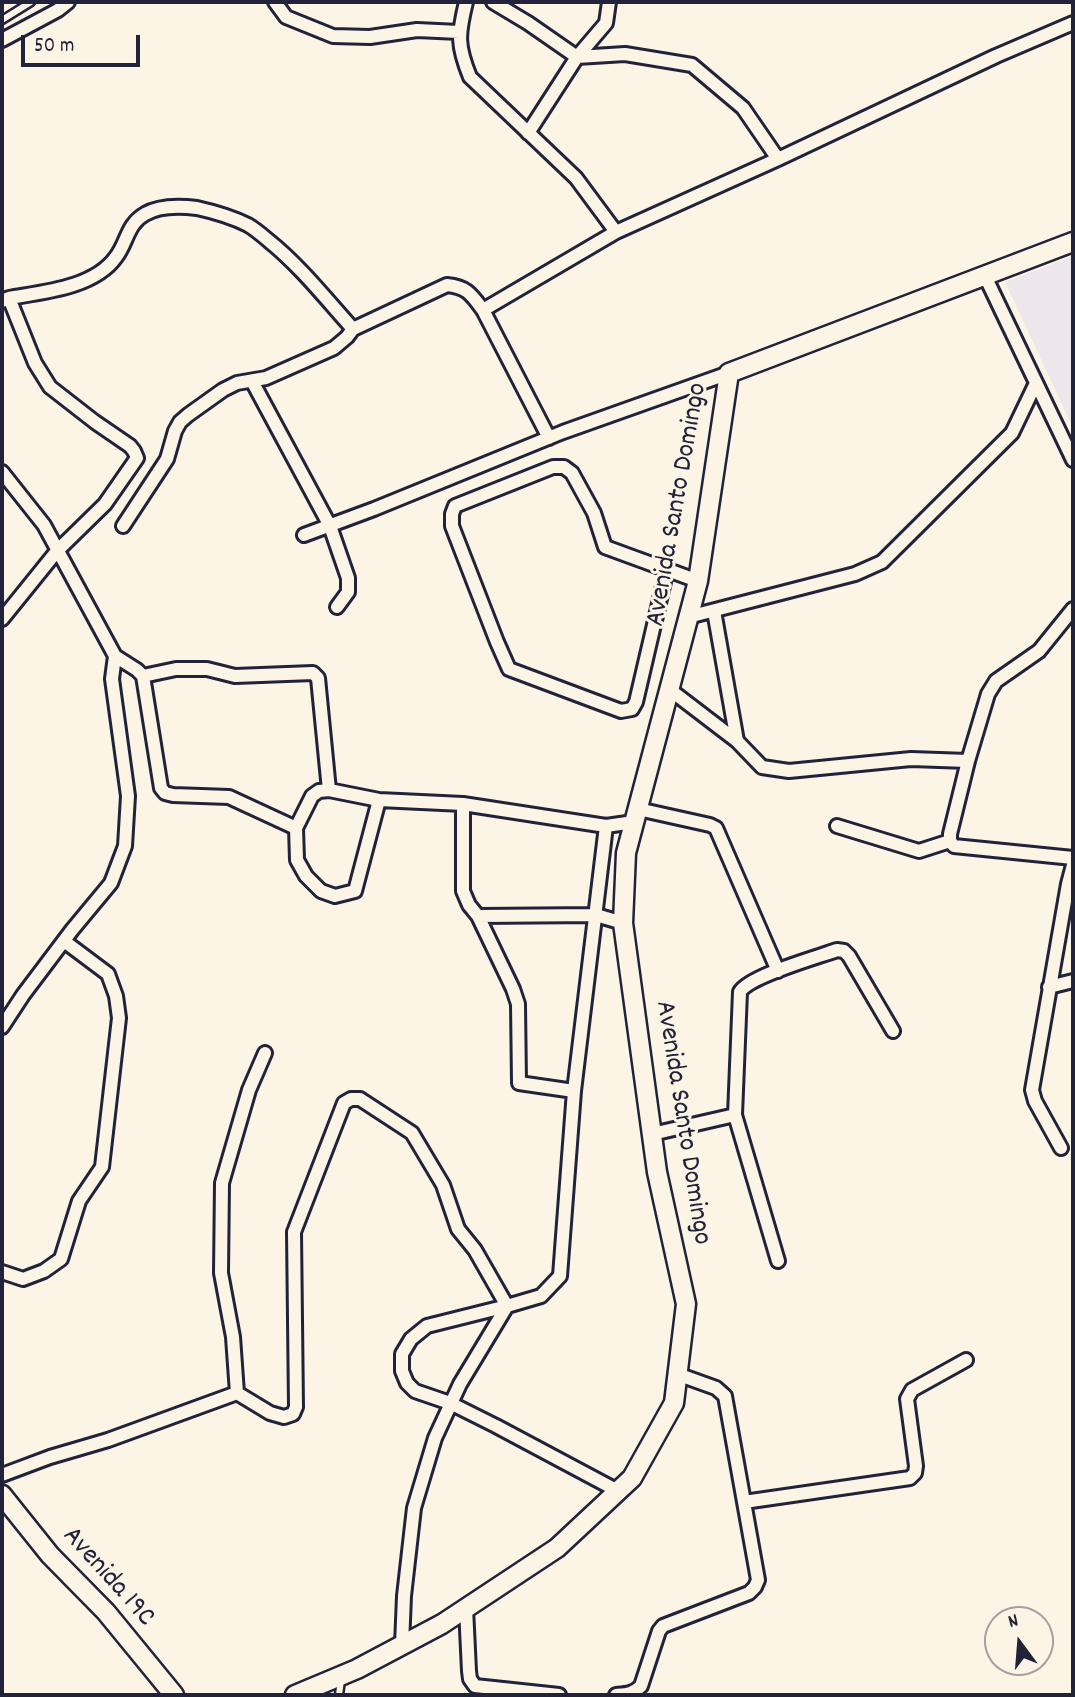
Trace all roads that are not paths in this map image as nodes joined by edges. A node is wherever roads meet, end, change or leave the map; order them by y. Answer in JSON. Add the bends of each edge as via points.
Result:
{"nodes":[{"id":1,"x":30,"y":2,"type":"edge"},
{"id":2,"x":68,"y":2,"type":"edge"},
{"id":3,"x":275,"y":2,"type":"edge"},
{"id":4,"x":466,"y":2,"type":"edge"},
{"id":5,"x":493,"y":2,"type":"edge"},
{"id":6,"x":608,"y":2,"type":"edge"},
{"id":7,"x":2,"y":20,"type":"edge"},
{"id":8,"x":1073,"y":23,"type":"edge"},
{"id":9,"x":459,"y":32,"type":"junction"},
{"id":10,"x":2,"y":40,"type":"edge"},
{"id":11,"x":577,"y":57,"type":"junction"},
{"id":12,"x":528,"y":133,"type":"junction"},
{"id":13,"x":778,"y":159,"type":"junction"},
{"id":14,"x":616,"y":232,"type":"junction"},
{"id":15,"x":1073,"y":242,"type":"edge"},
{"id":16,"x":985,"y":276,"type":"junction"},
{"id":17,"x":6,"y":299,"type":"edge"},
{"id":18,"x":483,"y":310,"type":"junction"},
{"id":19,"x":353,"y":329,"type":"junction"},
{"id":20,"x":729,"y":373,"type":"junction"},
{"id":21,"x":252,"y":381,"type":"junction"},
{"id":22,"x":1036,"y":383,"type":"junction"},
{"id":23,"x":549,"y":438,"type":"junction"},
{"id":24,"x":1073,"y":460,"type":"edge"},
{"id":25,"x":2,"y":472,"type":"edge"},
{"id":26,"x":123,"y":526,"type":"dead end"},
{"id":27,"x":330,"y":526,"type":"junction"},
{"id":28,"x":304,"y":535,"type":"dead end"},
{"id":29,"x":57,"y":551,"type":"junction"},
{"id":30,"x":667,"y":569,"type":"junction"},
{"id":31,"x":698,"y":580,"type":"junction"},
{"id":32,"x":337,"y":607,"type":"dead end"},
{"id":33,"x":1073,"y":609,"type":"edge"},
{"id":34,"x":714,"y":611,"type":"junction"},
{"id":35,"x":688,"y":617,"type":"junction"},
{"id":36,"x":2,"y":618,"type":"edge"},
{"id":37,"x":115,"y":656,"type":"junction"},
{"id":38,"x":143,"y":676,"type":"junction"},
{"id":39,"x":669,"y":689,"type":"junction"},
{"id":40,"x":737,"y":741,"type":"junction"},
{"id":41,"x":968,"y":761,"type":"junction"},
{"id":42,"x":329,"y":790,"type":"junction"},
{"id":43,"x":379,"y":800,"type":"junction"},
{"id":44,"x":463,"y":804,"type":"junction"},
{"id":45,"x":636,"y":815,"type":"junction"},
{"id":46,"x":606,"y":826,"type":"junction"},
{"id":47,"x":837,"y":826,"type":"dead end"},
{"id":48,"x":296,"y":828,"type":"junction"},
{"id":49,"x":950,"y":841,"type":"junction"},
{"id":50,"x":1073,"y":859,"type":"edge"},
{"id":51,"x":1073,"y":865,"type":"edge"},
{"id":52,"x":596,"y":915,"type":"junction"},
{"id":53,"x":478,"y":916,"type":"junction"},
{"id":54,"x":623,"y":923,"type":"junction"},
{"id":55,"x":64,"y":941,"type":"junction"},
{"id":56,"x":778,"y":971,"type":"junction"},
{"id":57,"x":1073,"y":981,"type":"edge"},
{"id":58,"x":1049,"y":988,"type":"junction"},
{"id":59,"x":2,"y":1027,"type":"edge"},
{"id":60,"x":893,"y":1031,"type":"dead end"},
{"id":61,"x":265,"y":1053,"type":"dead end"},
{"id":62,"x":574,"y":1091,"type":"junction"},
{"id":63,"x":734,"y":1115,"type":"junction"},
{"id":64,"x":652,"y":1134,"type":"junction"},
{"id":65,"x":1061,"y":1148,"type":"dead end"},
{"id":66,"x":778,"y":1261,"type":"dead end"},
{"id":67,"x":2,"y":1272,"type":"edge"},
{"id":68,"x":507,"y":1306,"type":"junction"},
{"id":69,"x":966,"y":1360,"type":"dead end"},
{"id":70,"x":677,"y":1374,"type":"junction"},
{"id":71,"x":237,"y":1393,"type":"junction"},
{"id":72,"x":450,"y":1403,"type":"junction"},
{"id":73,"x":2,"y":1475,"type":"edge"},
{"id":74,"x":618,"y":1491,"type":"junction"},
{"id":75,"x":2,"y":1495,"type":"edge"},
{"id":76,"x":744,"y":1502,"type":"junction"},
{"id":77,"x":466,"y":1608,"type":"junction"},
{"id":78,"x":402,"y":1645,"type":"junction"},
{"id":79,"x":342,"y":1675,"type":"junction"},
{"id":80,"x":174,"y":1695,"type":"edge"},
{"id":81,"x":295,"y":1695,"type":"edge"},
{"id":82,"x":339,"y":1695,"type":"edge"},
{"id":83,"x":559,"y":1695,"type":"edge"},
{"id":84,"x":616,"y":1695,"type":"edge"}],
"edges":[{"from":1,"to":7,"type":"lane"},
{"from":2,"to":10,"type":"street"},
{"from":3,"to":9,"type":"street","via":[[286,17],[332,36]]},
{"from":4,"to":9,"type":"street"},
{"from":5,"to":11,"type":"street"},
{"from":6,"to":11,"type":"street","via":[[606,23]]},
{"from":8,"to":13,"type":"street"},
{"from":9,"to":12,"type":"street","via":[[470,77]]},
{"from":11,"to":12,"type":"street"},
{"from":11,"to":13,"type":"street","via":[[625,54],[692,65],[743,108]]},
{"from":12,"to":14,"type":"street","via":[[576,178]]},
{"from":13,"to":14,"type":"street"},
{"from":14,"to":18,"type":"street"},
{"from":15,"to":16,"type":"street"},
{"from":16,"to":20,"type":"street"},
{"from":16,"to":22,"type":"street"},
{"from":17,"to":19,"type":"street","via":[[86,281],[117,257],[128,230],[145,214],[185,206],[217,212],[250,226],[286,255]]},
{"from":17,"to":29,"type":"street","via":[[34,363],[50,387],[130,446],[137,458],[105,504]]},
{"from":18,"to":19,"type":"street","via":[[460,286],[447,285]]},
{"from":18,"to":23,"type":"street"},
{"from":19,"to":21,"type":"street","via":[[334,348]]},
{"from":20,"to":23,"type":"street"},
{"from":20,"to":31,"type":"street","name":"Avenida Santo Domingo"},
{"from":21,"to":26,"type":"street","via":[[223,390],[180,422],[167,459]]},
{"from":21,"to":27,"type":"street"},
{"from":22,"to":24,"type":"street"},
{"from":22,"to":34,"type":"street","via":[[1012,433],[882,562],[855,574]]},
{"from":23,"to":27,"type":"street"},
{"from":25,"to":29,"type":"street","via":[[44,525]]},
{"from":27,"to":28,"type":"street"},
{"from":27,"to":32,"type":"street","via":[[348,578],[348,592]]},
{"from":29,"to":36,"type":"street"},
{"from":29,"to":37,"type":"street"},
{"from":30,"to":30,"type":"street","via":[[604,547],[594,513],[564,467],[553,467],[455,506],[452,514],[452,526],[509,669],[621,711],[632,709],[636,702]]},
{"from":30,"to":31,"type":"street"},
{"from":31,"to":35,"type":"street","name":"Avenida Santo Domingo"},
{"from":33,"to":41,"type":"street","via":[[1039,651],[996,681]]},
{"from":34,"to":35,"type":"street"},
{"from":34,"to":40,"type":"street"},
{"from":35,"to":39,"type":"street","name":"Avenida Santo Domingo"},
{"from":37,"to":38,"type":"street"},
{"from":37,"to":55,"type":"street","via":[[112,679],[128,796],[125,846],[111,883]]},
{"from":38,"to":42,"type":"street","via":[[176,669],[207,669],[235,676],[313,673],[318,678]]},
{"from":38,"to":48,"type":"street","via":[[161,788],[166,793],[229,797]]},
{"from":39,"to":40,"type":"street"},
{"from":39,"to":45,"type":"street","name":"Avenida Santo Domingo"},
{"from":40,"to":41,"type":"street","via":[[762,767],[789,771],[911,759]]},
{"from":41,"to":49,"type":"street"},
{"from":42,"to":43,"type":"street"},
{"from":42,"to":48,"type":"street","via":[[312,796]]},
{"from":43,"to":44,"type":"street"},
{"from":43,"to":48,"type":"street","via":[[355,891],[335,896],[321,891],[306,876],[297,860]]},
{"from":44,"to":46,"type":"street"},
{"from":44,"to":53,"type":"street","via":[[463,891]]},
{"from":45,"to":46,"type":"street"},
{"from":45,"to":54,"type":"street","name":"Avenida Santo Domingo","via":[[626,853]]},
{"from":45,"to":56,"type":"street","via":[[716,828]]},
{"from":46,"to":52,"type":"street"},
{"from":47,"to":49,"type":"street","via":[[919,851]]},
{"from":49,"to":50,"type":"street","via":[[954,846]]},
{"from":51,"to":58,"type":"street"},
{"from":52,"to":53,"type":"street"},
{"from":52,"to":54,"type":"street"},
{"from":52,"to":62,"type":"street"},
{"from":53,"to":62,"type":"street","via":[[518,1004],[519,1083]]},
{"from":54,"to":64,"type":"street","name":"Avenida Santo Domingo"},
{"from":55,"to":59,"type":"street"},
{"from":55,"to":67,"type":"street","via":[[108,974],[116,996],[119,1018],[102,1167],[79,1201],[61,1259],[23,1279]]},
{"from":56,"to":60,"type":"street","via":[[844,951]]},
{"from":56,"to":63,"type":"street","via":[[748,983],[740,992]]},
{"from":57,"to":58,"type":"street"},
{"from":58,"to":65,"type":"street","via":[[1032,1090]]},
{"from":61,"to":71,"type":"street","via":[[249,1090],[222,1183],[221,1273]]},
{"from":62,"to":68,"type":"street","via":[[560,1276],[541,1296]]},
{"from":63,"to":64,"type":"street"},
{"from":63,"to":66,"type":"street"},
{"from":64,"to":70,"type":"street","name":"Avenida Santo Domingo","via":[[686,1304]]},
{"from":68,"to":71,"type":"street","via":[[458,1229],[443,1185],[412,1133],[359,1099],[351,1099],[344,1103],[294,1232],[296,1407],[284,1417]]},
{"from":68,"to":72,"type":"street"},
{"from":68,"to":72,"type":"street","via":[[427,1326],[402,1354],[407,1383],[415,1391]]},
{"from":69,"to":76,"type":"street","via":[[912,1391],[907,1399],[916,1466],[910,1478]]},
{"from":70,"to":74,"type":"street","name":"Avenida Santo Domingo","via":[[674,1402],[632,1478]]},
{"from":70,"to":76,"type":"street","via":[[716,1388],[724,1396]]},
{"from":71,"to":73,"type":"street"},
{"from":72,"to":74,"type":"street"},
{"from":72,"to":78,"type":"street","via":[[414,1508]]},
{"from":74,"to":77,"type":"street","name":"Avenida Santo Domingo","via":[[557,1548]]},
{"from":75,"to":80,"type":"street","name":"Avenida 19C"},
{"from":76,"to":84,"type":"street","via":[[758,1580],[755,1587],[750,1593],[663,1626],[641,1686],[635,1692]]},
{"from":77,"to":78,"type":"street","name":"Avenida Santo Domingo"},
{"from":77,"to":83,"type":"street","via":[[468,1671],[475,1686]]},
{"from":78,"to":79,"type":"street","name":"Avenida Santo Domingo"},
{"from":79,"to":81,"type":"street","name":"Avenida Santo Domingo"},
{"from":79,"to":82,"type":"lane"}]}
